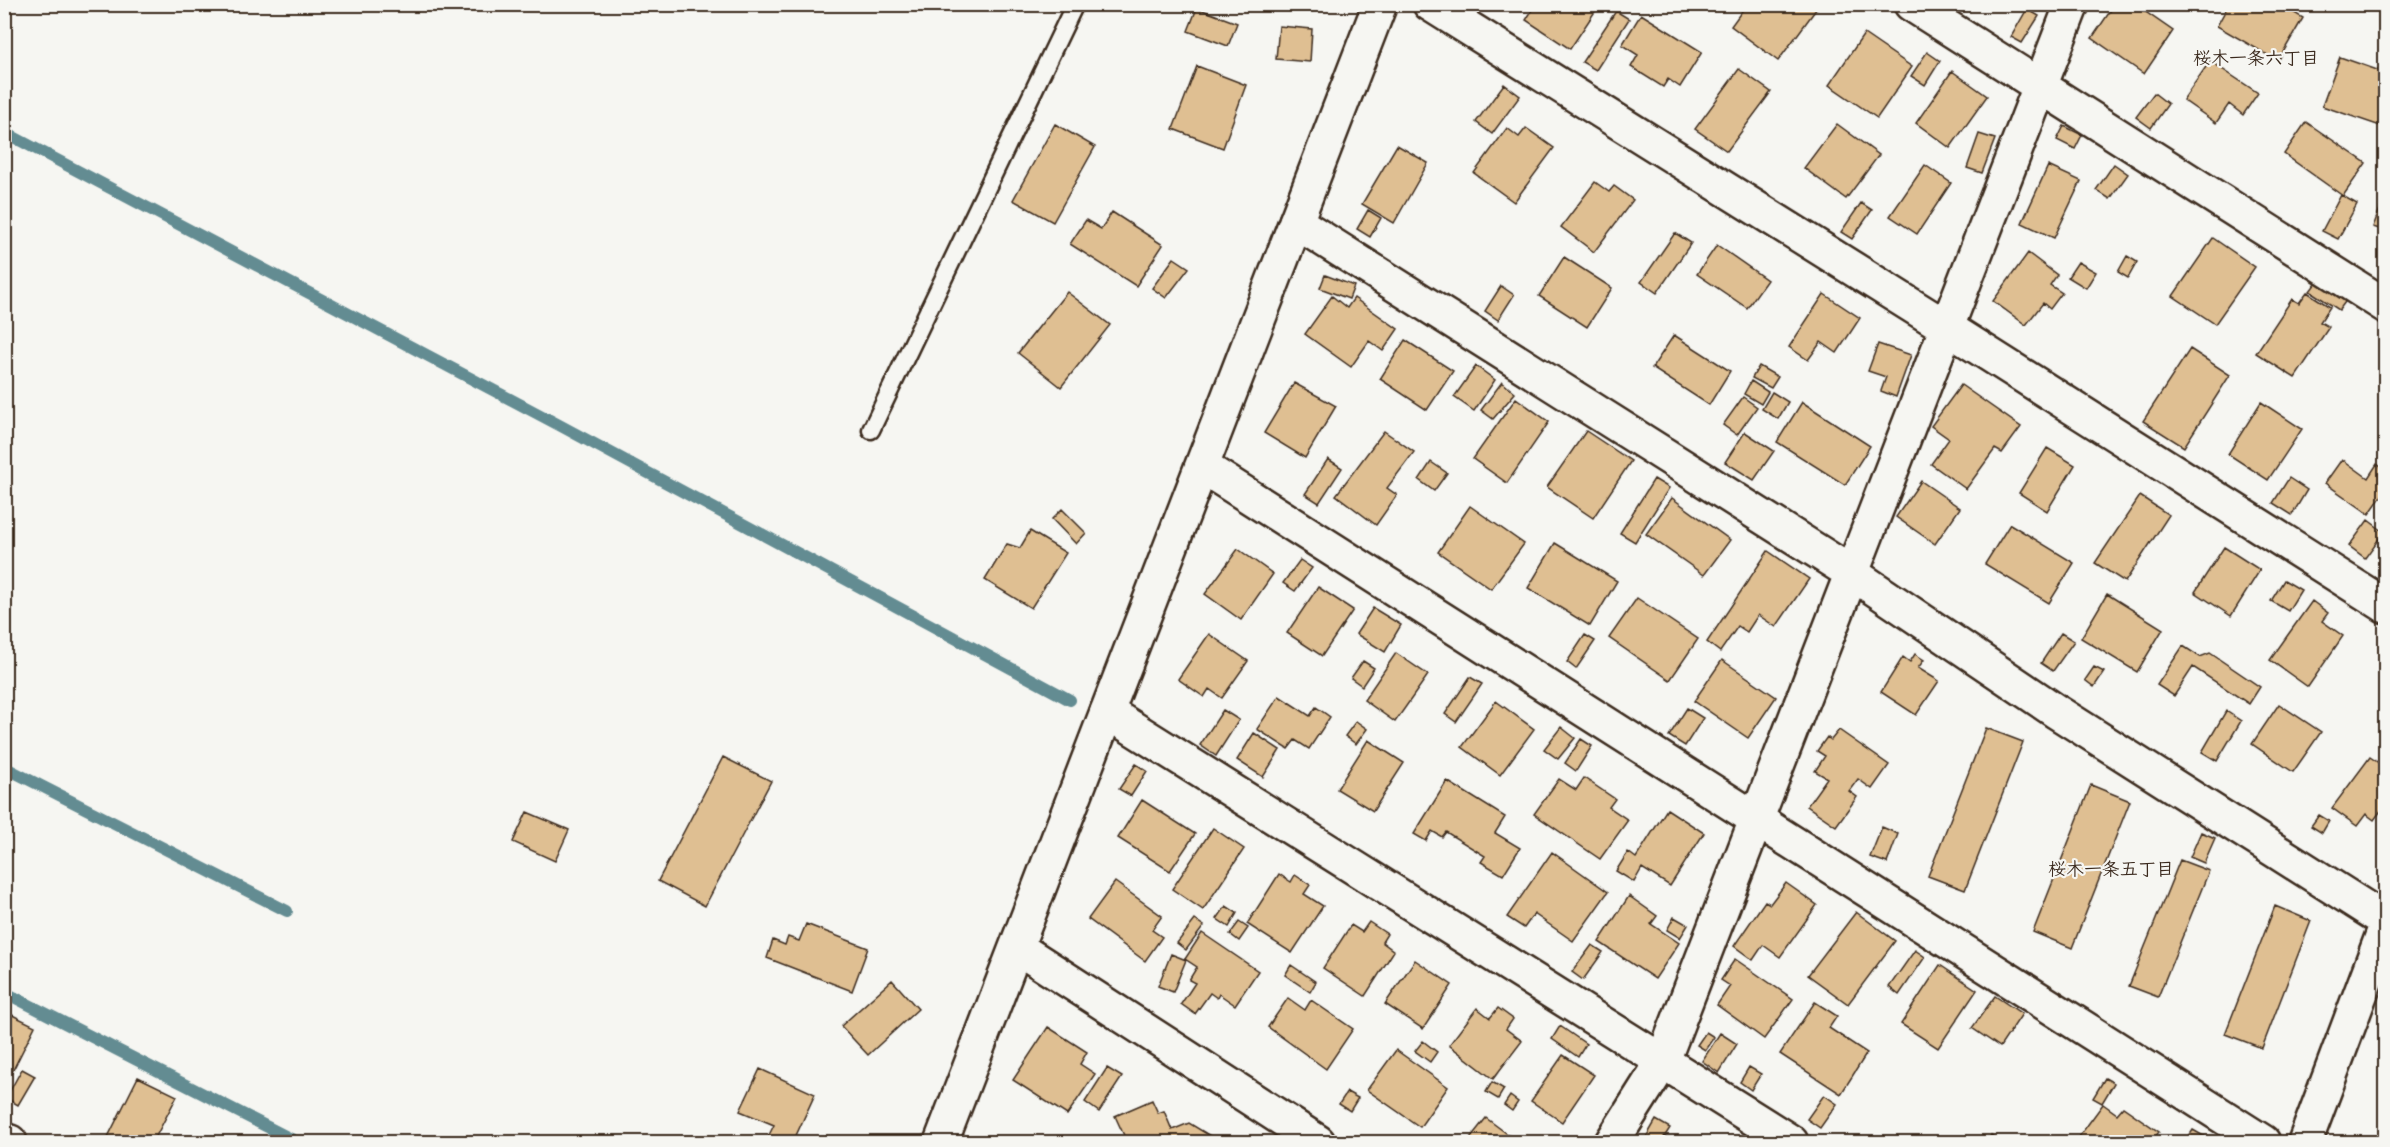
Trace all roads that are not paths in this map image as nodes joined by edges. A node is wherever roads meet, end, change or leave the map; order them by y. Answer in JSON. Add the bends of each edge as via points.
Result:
{"nodes":[{"id":1,"x":1075,"y":4,"type":"edge"},
{"id":2,"x":1380,"y":4,"type":"edge"},
{"id":3,"x":1430,"y":4,"type":"edge"},
{"id":4,"x":1911,"y":4,"type":"edge"},
{"id":5,"x":2072,"y":4,"type":"edge"},
{"id":6,"x":2042,"y":86,"type":"junction"},
{"id":7,"x":1296,"y":222,"type":"junction"},
{"id":8,"x":2385,"y":306,"type":"edge"},
{"id":9,"x":1946,"y":327,"type":"junction"},
{"id":10,"x":871,"y":430,"type":"dead end"},
{"id":11,"x":1203,"y":467,"type":"junction"},
{"id":12,"x":1850,"y":572,"type":"junction"},
{"id":13,"x":2385,"y":606,"type":"edge"},
{"id":14,"x":1107,"y":712,"type":"junction"},
{"id":15,"x":1758,"y":821,"type":"junction"},
{"id":16,"x":2385,"y":921,"type":"edge"},
{"id":17,"x":2385,"y":926,"type":"edge"},
{"id":18,"x":1017,"y":948,"type":"junction"},
{"id":19,"x":1662,"y":1063,"type":"junction"},
{"id":20,"x":4,"y":1140,"type":"edge"},
{"id":21,"x":10,"y":1143,"type":"edge"},
{"id":22,"x":941,"y":1143,"type":"edge"},
{"id":23,"x":1318,"y":1143,"type":"edge"},
{"id":24,"x":1612,"y":1143,"type":"edge"},
{"id":25,"x":1791,"y":1143,"type":"edge"},
{"id":26,"x":2263,"y":1143,"type":"edge"},
{"id":27,"x":2305,"y":1143,"type":"edge"}],
"edges":[{"from":1,"to":10,"type":"lane"},
{"from":2,"to":7,"type":"street"},
{"from":3,"to":9,"type":"street"},
{"from":4,"to":6,"type":"street"},
{"from":5,"to":6,"type":"street"},
{"from":6,"to":8,"type":"street"},
{"from":6,"to":9,"type":"street"},
{"from":7,"to":11,"type":"street"},
{"from":7,"to":12,"type":"street"},
{"from":9,"to":12,"type":"street"},
{"from":9,"to":13,"type":"street"},
{"from":11,"to":14,"type":"street"},
{"from":11,"to":15,"type":"street"},
{"from":12,"to":15,"type":"street"},
{"from":12,"to":16,"type":"street","via":[[2057,712]]},
{"from":14,"to":18,"type":"street"},
{"from":14,"to":19,"type":"street"},
{"from":15,"to":19,"type":"street"},
{"from":15,"to":26,"type":"street"},
{"from":17,"to":27,"type":"street"},
{"from":18,"to":22,"type":"street"},
{"from":18,"to":23,"type":"street"},
{"from":19,"to":24,"type":"street"},
{"from":19,"to":25,"type":"street"},
{"from":20,"to":21,"type":"street"}]}
